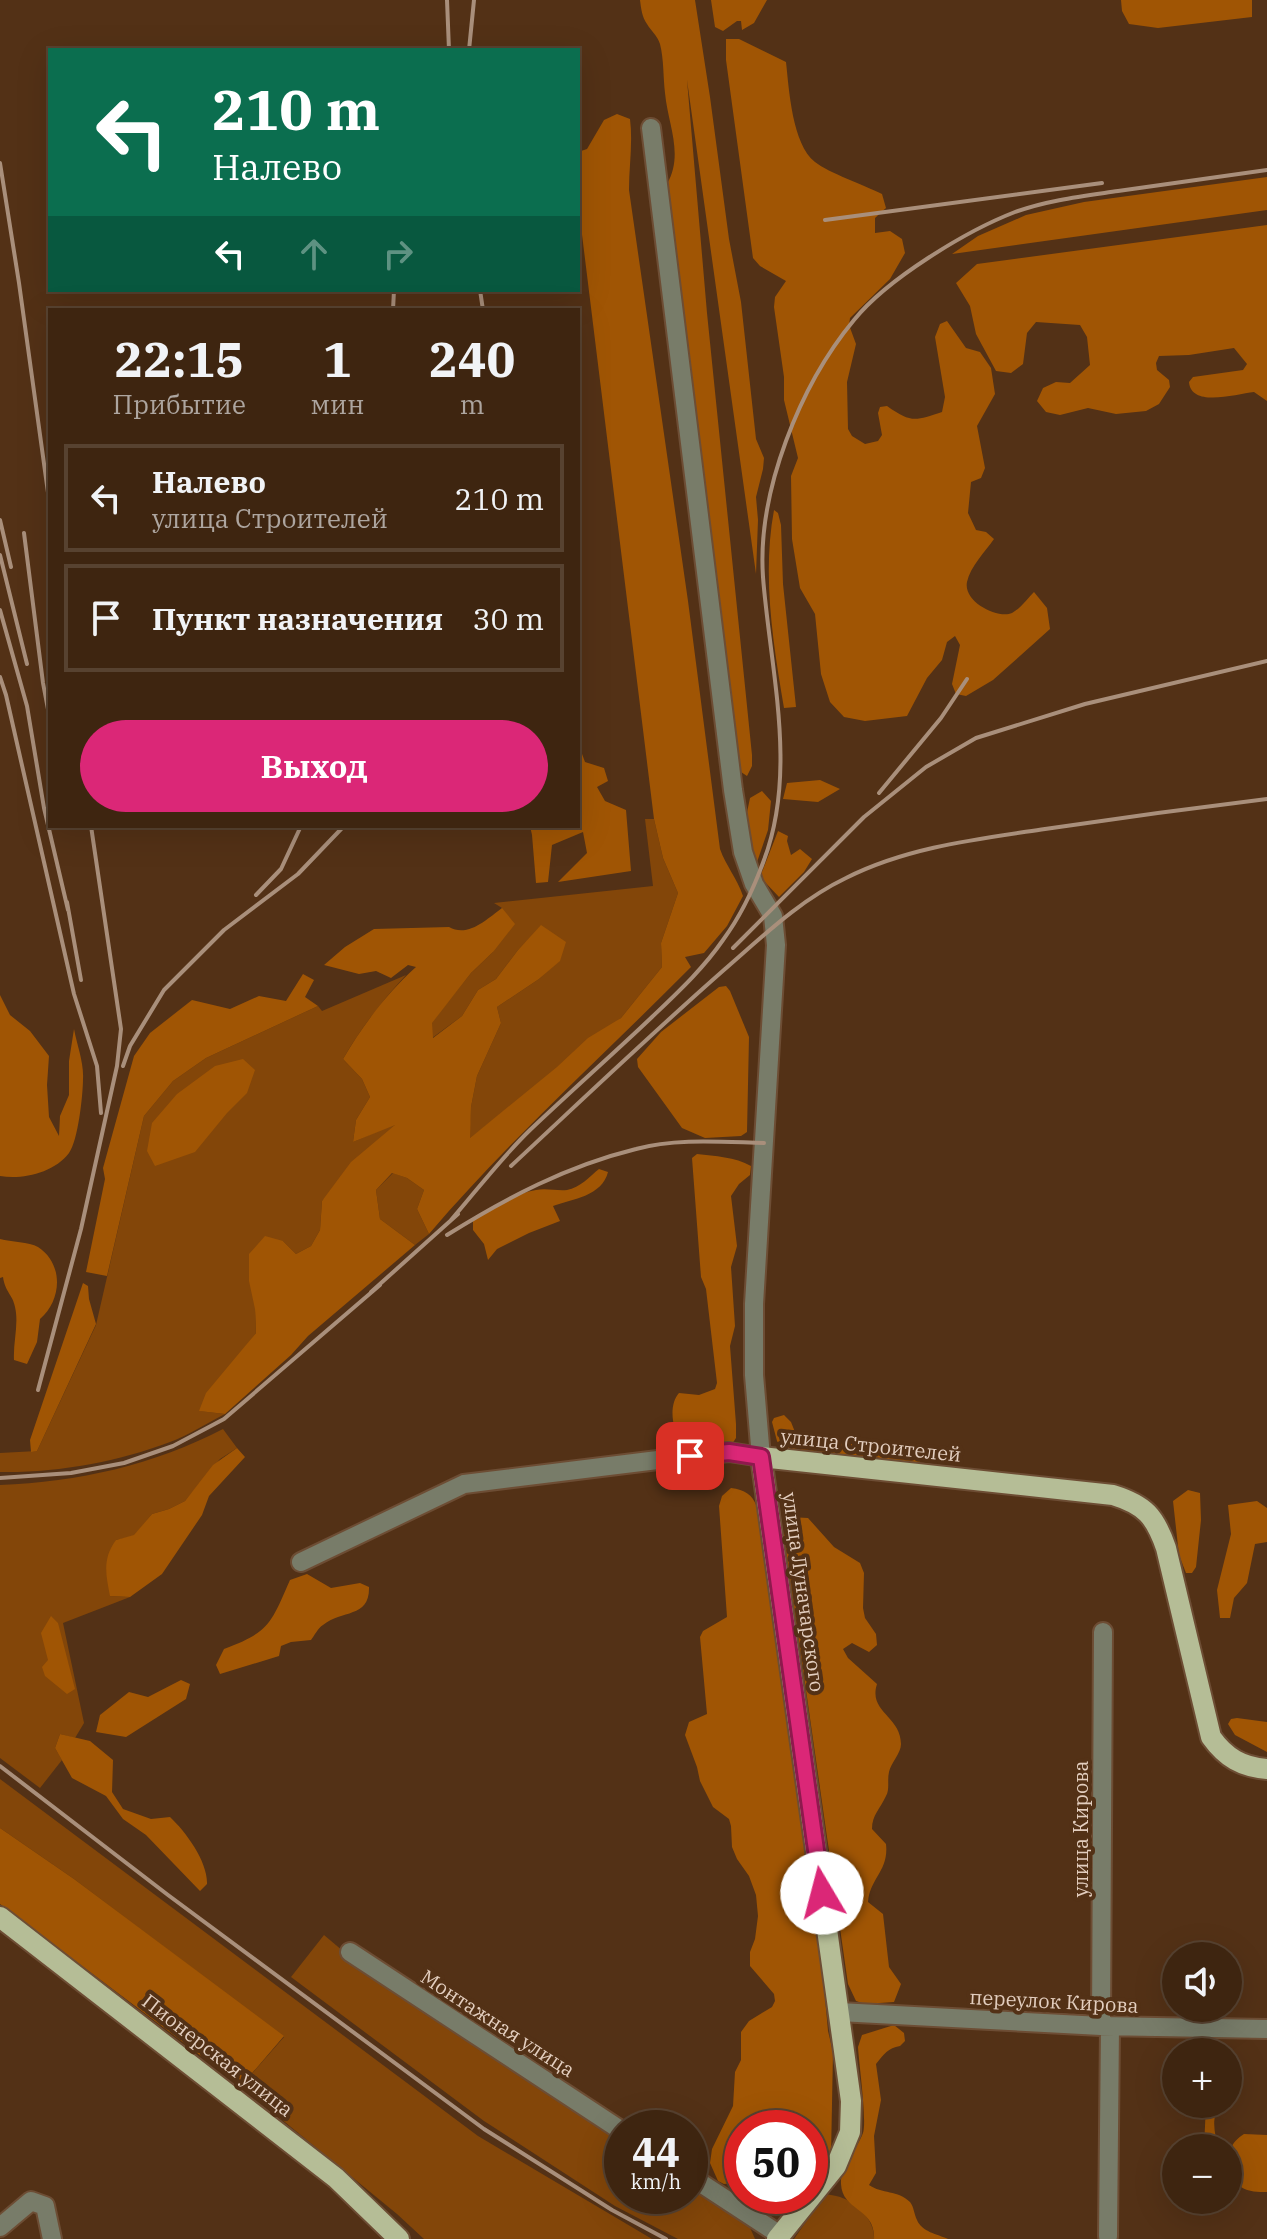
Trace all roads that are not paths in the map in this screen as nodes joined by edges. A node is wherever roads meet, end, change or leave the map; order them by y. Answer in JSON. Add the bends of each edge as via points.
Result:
{"nodes":[{"id":1,"x":651,"y":128,"type":"dead end"},
{"id":2,"x":761,"y":1457,"type":"junction"},
{"id":3,"x":301,"y":1562,"type":"dead end"},
{"id":4,"x":1103,"y":1632,"type":"dead end"},
{"id":5,"x":1267,"y":1769,"type":"edge"},
{"id":6,"x":0,"y":1917,"type":"edge"},
{"id":7,"x":350,"y":1952,"type":"dead end"},
{"id":8,"x":839,"y":2012,"type":"junction"},
{"id":9,"x":1105,"y":2026,"type":"junction"},
{"id":10,"x":1267,"y":2029,"type":"edge"},
{"id":11,"x":604,"y":2119,"type":"edge"},
{"id":12,"x":708,"y":2188,"type":"edge"},
{"id":13,"x":0,"y":2227,"type":"edge"},
{"id":14,"x":1108,"y":2236,"type":"dead end"},
{"id":15,"x":779,"y":2237,"type":"edge"},
{"id":16,"x":52,"y":2239,"type":"edge"},
{"id":17,"x":399,"y":2239,"type":"edge"}],
"edges":[{"from":1,"to":2,"type":"street","name":"улица Луначарского","via":[[743,852],[775,926],[754,1304]]},
{"from":2,"to":3,"type":"street","name":"улица Строителей","via":[[729,1452],[464,1484]]},
{"from":2,"to":5,"type":"main road","name":"улица Строителей","via":[[1113,1495],[1140,1506],[1154,1520],[1166,1548],[1211,1737],[1241,1764]]},
{"from":2,"to":8,"type":"main road","name":"улица Луначарского"},
{"from":4,"to":9,"type":"street","name":"улица Кирова"},
{"from":6,"to":17,"type":"main road","name":"Пионерская улица","via":[[336,2178]]},
{"from":7,"to":11,"type":"street","name":"Монтажная улица"},
{"from":8,"to":9,"type":"street","name":"переулок Кирова"},
{"from":8,"to":15,"type":"main road","name":"улица Луначарского","via":[[850,2132],[836,2166]]},
{"from":9,"to":10,"type":"street","name":"переулок Кирова"},
{"from":9,"to":14,"type":"street","name":"улица Кирова"},
{"from":12,"to":15,"type":"street"},
{"from":13,"to":16,"type":"street","via":[[31,2201],[45,2206]]}]}
